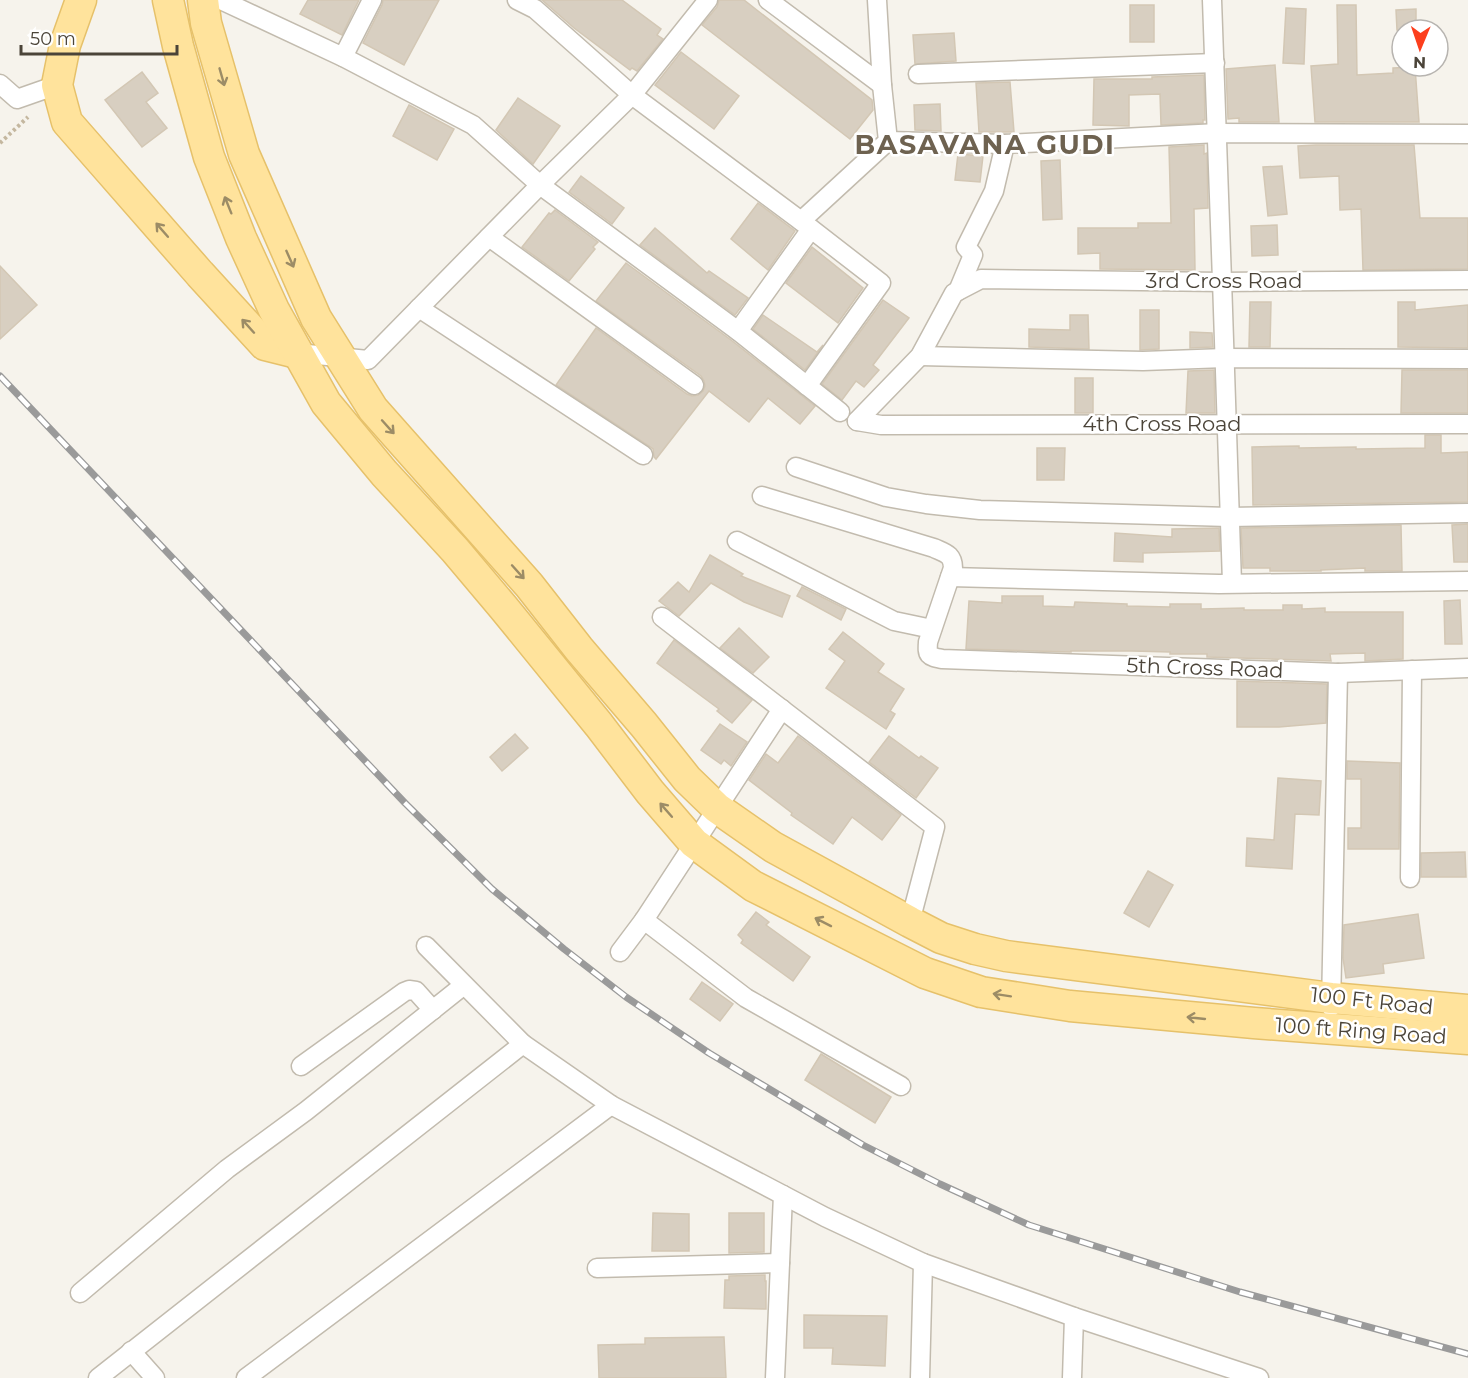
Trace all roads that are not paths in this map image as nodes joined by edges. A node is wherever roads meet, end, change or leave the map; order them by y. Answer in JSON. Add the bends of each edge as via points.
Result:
{"nodes":[{"id":1,"x":81,"y":0,"type":"edge"},
{"id":2,"x":168,"y":0,"type":"edge"},
{"id":3,"x":203,"y":0,"type":"edge"},
{"id":4,"x":221,"y":0,"type":"edge"},
{"id":5,"x":372,"y":0,"type":"edge"},
{"id":6,"x":517,"y":0,"type":"edge"},
{"id":7,"x":708,"y":0,"type":"edge"},
{"id":8,"x":768,"y":0,"type":"edge"},
{"id":9,"x":877,"y":0,"type":"edge"},
{"id":10,"x":1212,"y":0,"type":"edge"},
{"id":11,"x":344,"y":57,"type":"junction"},
{"id":12,"x":1215,"y":63,"type":"junction"},
{"id":13,"x":918,"y":74,"type":"dead end"},
{"id":14,"x":0,"y":84,"type":"edge"},
{"id":15,"x":57,"y":84,"type":"junction"},
{"id":16,"x":882,"y":85,"type":"junction"},
{"id":17,"x":632,"y":95,"type":"junction"},
{"id":18,"x":1218,"y":133,"type":"junction"},
{"id":19,"x":1468,"y":134,"type":"edge"},
{"id":20,"x":888,"y":141,"type":"junction"},
{"id":21,"x":1005,"y":144,"type":"junction"},
{"id":22,"x":540,"y":185,"type":"junction"},
{"id":23,"x":806,"y":225,"type":"junction"},
{"id":24,"x":489,"y":237,"type":"junction"},
{"id":25,"x":1468,"y":280,"type":"edge"},
{"id":26,"x":1223,"y":282,"type":"junction"},
{"id":27,"x":958,"y":291,"type":"junction"},
{"id":28,"x":419,"y":308,"type":"junction"},
{"id":29,"x":738,"y":331,"type":"junction"},
{"id":30,"x":297,"y":353,"type":"junction"},
{"id":31,"x":920,"y":356,"type":"junction"},
{"id":32,"x":339,"y":357,"type":"junction"},
{"id":33,"x":1225,"y":358,"type":"junction"},
{"id":34,"x":1468,"y":359,"type":"edge"},
{"id":35,"x":694,"y":386,"type":"dead end"},
{"id":36,"x":807,"y":386,"type":"junction"},
{"id":37,"x":840,"y":412,"type":"dead end"},
{"id":38,"x":1226,"y":424,"type":"junction"},
{"id":39,"x":1468,"y":424,"type":"edge"},
{"id":40,"x":643,"y":455,"type":"dead end"},
{"id":41,"x":796,"y":467,"type":"dead end"},
{"id":42,"x":762,"y":496,"type":"dead end"},
{"id":43,"x":1468,"y":513,"type":"edge"},
{"id":44,"x":1229,"y":517,"type":"junction"},
{"id":45,"x":737,"y":541,"type":"dead end"},
{"id":46,"x":951,"y":577,"type":"junction"},
{"id":47,"x":1468,"y":581,"type":"edge"},
{"id":48,"x":1232,"y":583,"type":"junction"},
{"id":49,"x":662,"y":617,"type":"dead end"},
{"id":50,"x":932,"y":629,"type":"junction"},
{"id":51,"x":1468,"y":668,"type":"edge"},
{"id":52,"x":1412,"y":670,"type":"junction"},
{"id":53,"x":1338,"y":673,"type":"junction"},
{"id":54,"x":782,"y":709,"type":"junction"},
{"id":55,"x":717,"y":808,"type":"junction"},
{"id":56,"x":694,"y":843,"type":"junction"},
{"id":57,"x":1410,"y":878,"type":"dead end"},
{"id":58,"x":644,"y":920,"type":"junction"},
{"id":59,"x":910,"y":922,"type":"junction"},
{"id":60,"x":426,"y":946,"type":"dead end"},
{"id":61,"x":620,"y":952,"type":"dead end"},
{"id":62,"x":464,"y":985,"type":"junction"},
{"id":63,"x":1331,"y":998,"type":"junction"},
{"id":64,"x":433,"y":1010,"type":"junction"},
{"id":65,"x":1468,"y":1010,"type":"edge"},
{"id":66,"x":1330,"y":1029,"type":"junction"},
{"id":67,"x":1468,"y":1039,"type":"edge"},
{"id":68,"x":523,"y":1044,"type":"junction"},
{"id":69,"x":301,"y":1066,"type":"dead end"},
{"id":70,"x":901,"y":1086,"type":"dead end"},
{"id":71,"x":610,"y":1105,"type":"junction"},
{"id":72,"x":783,"y":1195,"type":"junction"},
{"id":73,"x":780,"y":1263,"type":"junction"},
{"id":74,"x":923,"y":1263,"type":"junction"},
{"id":75,"x":597,"y":1268,"type":"dead end"},
{"id":76,"x":80,"y":1293,"type":"dead end"},
{"id":77,"x":1074,"y":1317,"type":"junction"},
{"id":78,"x":131,"y":1351,"type":"junction"},
{"id":79,"x":98,"y":1378,"type":"edge"},
{"id":80,"x":155,"y":1378,"type":"edge"},
{"id":81,"x":246,"y":1378,"type":"edge"},
{"id":82,"x":774,"y":1378,"type":"edge"},
{"id":83,"x":920,"y":1378,"type":"edge"},
{"id":84,"x":1072,"y":1378,"type":"edge"},
{"id":85,"x":1259,"y":1378,"type":"edge"}],
"edges":[{"from":1,"to":15,"type":"main road","via":[[65,45]]},
{"from":30,"to":2,"type":"main road","name":"100 ft Ring Road","one_way":true,"via":[[241,238],[209,157]]},
{"from":3,"to":32,"type":"main road","name":"100 Ft Road","one_way":true,"via":[[206,23],[244,154],[316,318]]},
{"from":4,"to":11,"type":"street"},
{"from":5,"to":11,"type":"street"},
{"from":6,"to":17,"type":"street","via":[[535,9]]},
{"from":7,"to":17,"type":"street"},
{"from":8,"to":16,"type":"street"},
{"from":9,"to":16,"type":"street"},
{"from":10,"to":12,"type":"street"},
{"from":11,"to":22,"type":"street","via":[[474,125]]},
{"from":12,"to":13,"type":"street"},
{"from":12,"to":18,"type":"street"},
{"from":14,"to":15,"type":"street","via":[[17,99]]},
{"from":30,"to":15,"type":"main road","one_way":true,"via":[[265,345],[200,273],[67,122]]},
{"from":16,"to":20,"type":"street"},
{"from":17,"to":22,"type":"street"},
{"from":17,"to":23,"type":"street"},
{"from":18,"to":19,"type":"street"},
{"from":18,"to":21,"type":"street"},
{"from":18,"to":26,"type":"street"},
{"from":20,"to":21,"type":"street"},
{"from":20,"to":23,"type":"street"},
{"from":21,"to":27,"type":"street","via":[[994,190],[966,247],[973,255]]},
{"from":22,"to":24,"type":"street"},
{"from":22,"to":29,"type":"street"},
{"from":23,"to":29,"type":"street"},
{"from":23,"to":36,"type":"street","via":[[881,283]]},
{"from":24,"to":28,"type":"street"},
{"from":24,"to":35,"type":"street"},
{"from":25,"to":26,"type":"street","name":"3rd Cross Road"},
{"from":26,"to":27,"type":"street","name":"3rd Cross Road","via":[[981,279]]},
{"from":26,"to":33,"type":"street"},
{"from":27,"to":31,"type":"street"},
{"from":28,"to":32,"type":"street","via":[[368,360]]},
{"from":28,"to":40,"type":"street"},
{"from":29,"to":36,"type":"street"},
{"from":30,"to":32,"type":"street"},
{"from":56,"to":30,"type":"main road","name":"100 ft Ring Road","one_way":true,"via":[[455,550],[326,403]]},
{"from":31,"to":33,"type":"street","via":[[1143,361]]},
{"from":31,"to":38,"type":"street","name":"4th Cross Road","via":[[857,421],[881,425]]},
{"from":32,"to":55,"type":"main road","name":"100 Ft Road","one_way":true,"via":[[373,409],[529,585],[687,779]]},
{"from":33,"to":34,"type":"street"},
{"from":33,"to":38,"type":"street"},
{"from":36,"to":37,"type":"street"},
{"from":38,"to":39,"type":"street","name":"4th Cross Road"},
{"from":38,"to":44,"type":"street"},
{"from":41,"to":44,"type":"street","via":[[886,497],[926,504],[980,510]]},
{"from":42,"to":46,"type":"street","via":[[934,548],[953,561]]},
{"from":43,"to":44,"type":"street"},
{"from":44,"to":48,"type":"street"},
{"from":45,"to":50,"type":"street","via":[[894,621]]},
{"from":46,"to":48,"type":"street"},
{"from":46,"to":50,"type":"street"},
{"from":47,"to":48,"type":"street"},
{"from":49,"to":54,"type":"street"},
{"from":50,"to":53,"type":"street","name":"5th Cross Road","via":[[927,652],[930,657],[942,659]]},
{"from":51,"to":52,"type":"street","name":"5th Cross Road"},
{"from":52,"to":53,"type":"street","name":"5th Cross Road"},
{"from":52,"to":57,"type":"street"},
{"from":53,"to":63,"type":"street"},
{"from":54,"to":55,"type":"street"},
{"from":54,"to":59,"type":"street","via":[[935,827]]},
{"from":55,"to":56,"type":"street"},
{"from":55,"to":59,"type":"main road","name":"100 Ft Road","via":[[773,847]]},
{"from":56,"to":58,"type":"street"},
{"from":66,"to":56,"type":"main road","name":"100 ft Ring Road","one_way":true,"via":[[1070,1006],[981,992],[925,973],[753,886]]},
{"from":58,"to":61,"type":"street"},
{"from":58,"to":70,"type":"street","via":[[746,998]]},
{"from":59,"to":63,"type":"main road","name":"100 Ft Road","via":[[941,938],[1006,956]]},
{"from":60,"to":62,"type":"street"},
{"from":62,"to":64,"type":"street"},
{"from":62,"to":68,"type":"street"},
{"from":63,"to":65,"type":"main road","name":"100 Ft Road"},
{"from":63,"to":66,"type":"street"},
{"from":64,"to":69,"type":"street","via":[[416,991],[404,992]]},
{"from":64,"to":76,"type":"street","via":[[227,1169]]},
{"from":66,"to":67,"type":"main road","name":"100 ft Ring Road"},
{"from":68,"to":71,"type":"street"},
{"from":68,"to":78,"type":"street"},
{"from":71,"to":72,"type":"street"},
{"from":71,"to":81,"type":"street"},
{"from":72,"to":73,"type":"street"},
{"from":72,"to":74,"type":"street"},
{"from":73,"to":75,"type":"street"},
{"from":73,"to":82,"type":"street"},
{"from":74,"to":77,"type":"street"},
{"from":74,"to":83,"type":"street"},
{"from":77,"to":84,"type":"street"},
{"from":77,"to":85,"type":"street"},
{"from":78,"to":79,"type":"street"},
{"from":78,"to":80,"type":"street"}]}
